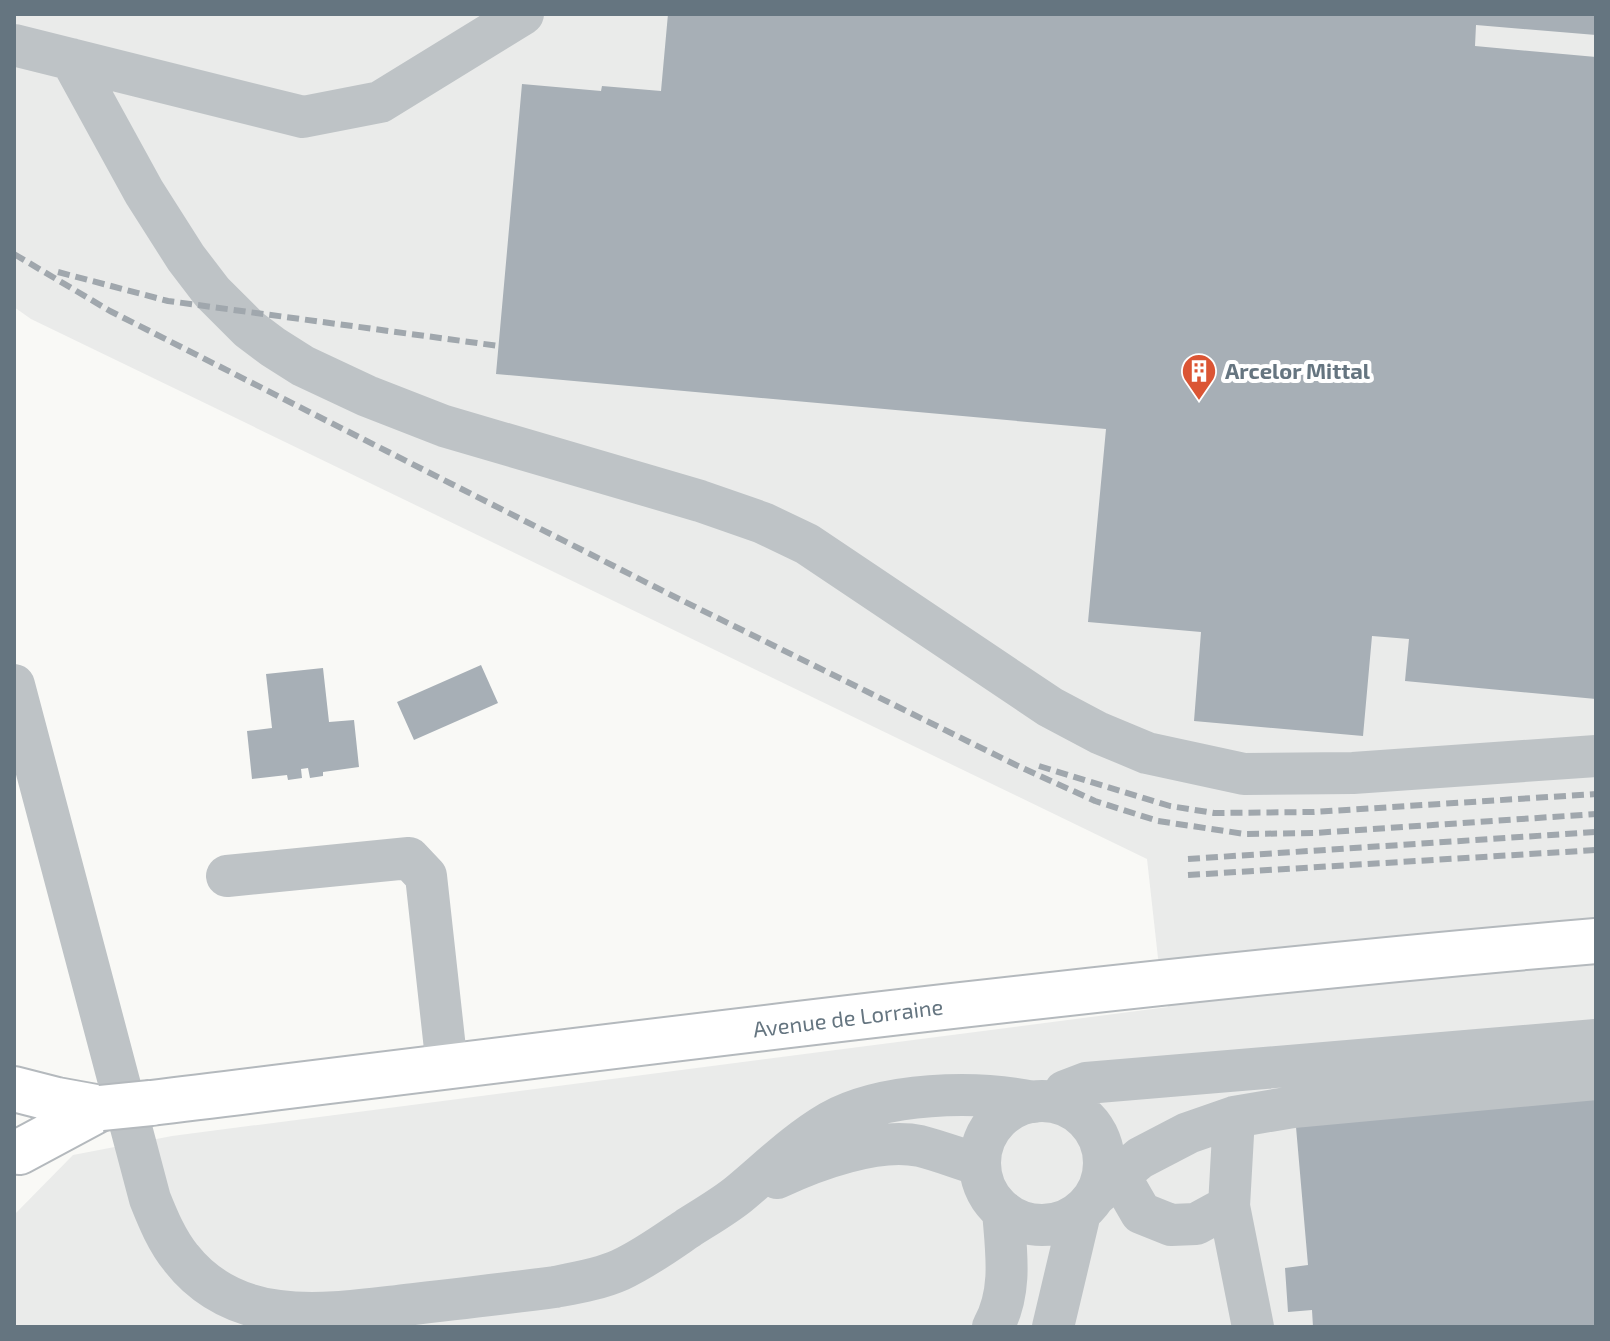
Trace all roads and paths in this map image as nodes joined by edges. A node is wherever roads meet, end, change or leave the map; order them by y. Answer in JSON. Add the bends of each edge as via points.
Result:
{"nodes":[{"id":1,"x":523,"y":14,"type":"edge"},
{"id":2,"x":14,"y":45,"type":"edge"},
{"id":3,"x":71,"y":59,"type":"junction"},
{"id":4,"x":14,"y":685,"type":"edge"},
{"id":5,"x":1596,"y":756,"type":"edge"},
{"id":6,"x":227,"y":876,"type":"dead end"},
{"id":7,"x":1596,"y":941,"type":"edge"},
{"id":8,"x":1596,"y":1040,"type":"edge"},
{"id":9,"x":447,"y":1067,"type":"junction"},
{"id":10,"x":1596,"y":1079,"type":"edge"},
{"id":11,"x":14,"y":1089,"type":"edge"},
{"id":12,"x":14,"y":1096,"type":"edge"},
{"id":13,"x":1046,"y":1103,"type":"junction"},
{"id":14,"x":101,"y":1108,"type":"junction"},
{"id":15,"x":1234,"y":1117,"type":"junction"},
{"id":16,"x":16,"y":1156,"type":"edge"},
{"id":17,"x":980,"y":1165,"type":"junction"},
{"id":18,"x":1099,"y":1194,"type":"junction"},
{"id":19,"x":736,"y":1197,"type":"junction"},
{"id":20,"x":1229,"y":1206,"type":"junction"},
{"id":21,"x":1014,"y":1217,"type":"junction"},
{"id":22,"x":993,"y":1327,"type":"edge"},
{"id":23,"x":1023,"y":1327,"type":"edge"},
{"id":24,"x":1053,"y":1327,"type":"edge"},
{"id":25,"x":1253,"y":1327,"type":"edge"}],
"edges":[{"from":1,"to":3,"type":"lane","via":[[380,102],[303,117]]},
{"from":2,"to":3,"type":"lane"},
{"from":3,"to":5,"type":"lane","via":[[186,258],[212,292],[273,347],[367,396],[444,426],[763,523],[807,544],[1050,707],[1099,733],[1147,753],[1244,774],[1353,773]]},
{"from":4,"to":19,"type":"lane","via":[[150,1199],[162,1229],[200,1278],[231,1298],[295,1314],[555,1287],[618,1271]]},
{"from":6,"to":9,"type":"lane","via":[[409,858],[426,876]]},
{"from":7,"to":9,"type":"main road","name":"Avenue de Lorraine","via":[[952,1006]]},
{"from":8,"to":13,"type":"lane","via":[[1086,1083]]},
{"from":9,"to":14,"type":"main road","name":"Avenue de Lorraine","bridge":true},
{"from":10,"to":15,"type":"lane"},
{"from":11,"to":14,"type":"main road","name":"Avenue de Lorraine"},
{"from":12,"to":16,"type":"main road","via":[[23,1130]]},
{"from":13,"to":17,"type":"lane","via":[[1016,1107],[1001,1117],[989,1131]]},
{"from":13,"to":18,"type":"lane","via":[[1076,1111],[1100,1139],[1104,1176]]},
{"from":13,"to":19,"type":"lane","via":[[968,1095],[876,1106],[833,1120],[800,1141]]},
{"from":14,"to":16,"type":"main road","name":"Avenue de Lorraine"},
{"from":15,"to":18,"type":"lane","via":[[1140,1158]]},
{"from":15,"to":20,"type":"lane"},
{"from":17,"to":19,"type":"lane","via":[[918,1146],[886,1144],[832,1157]]},
{"from":17,"to":21,"type":"lane","via":[[993,1201]]},
{"from":18,"to":20,"type":"lane","via":[[1171,1225],[1196,1224]]},
{"from":18,"to":21,"type":"lane","via":[[1063,1222],[1044,1226]]},
{"from":18,"to":24,"type":"lane"},
{"from":20,"to":25,"type":"lane"},
{"from":21,"to":22,"type":"lane","via":[[1008,1278]]},
{"from":21,"to":23,"type":"lane"}]}
